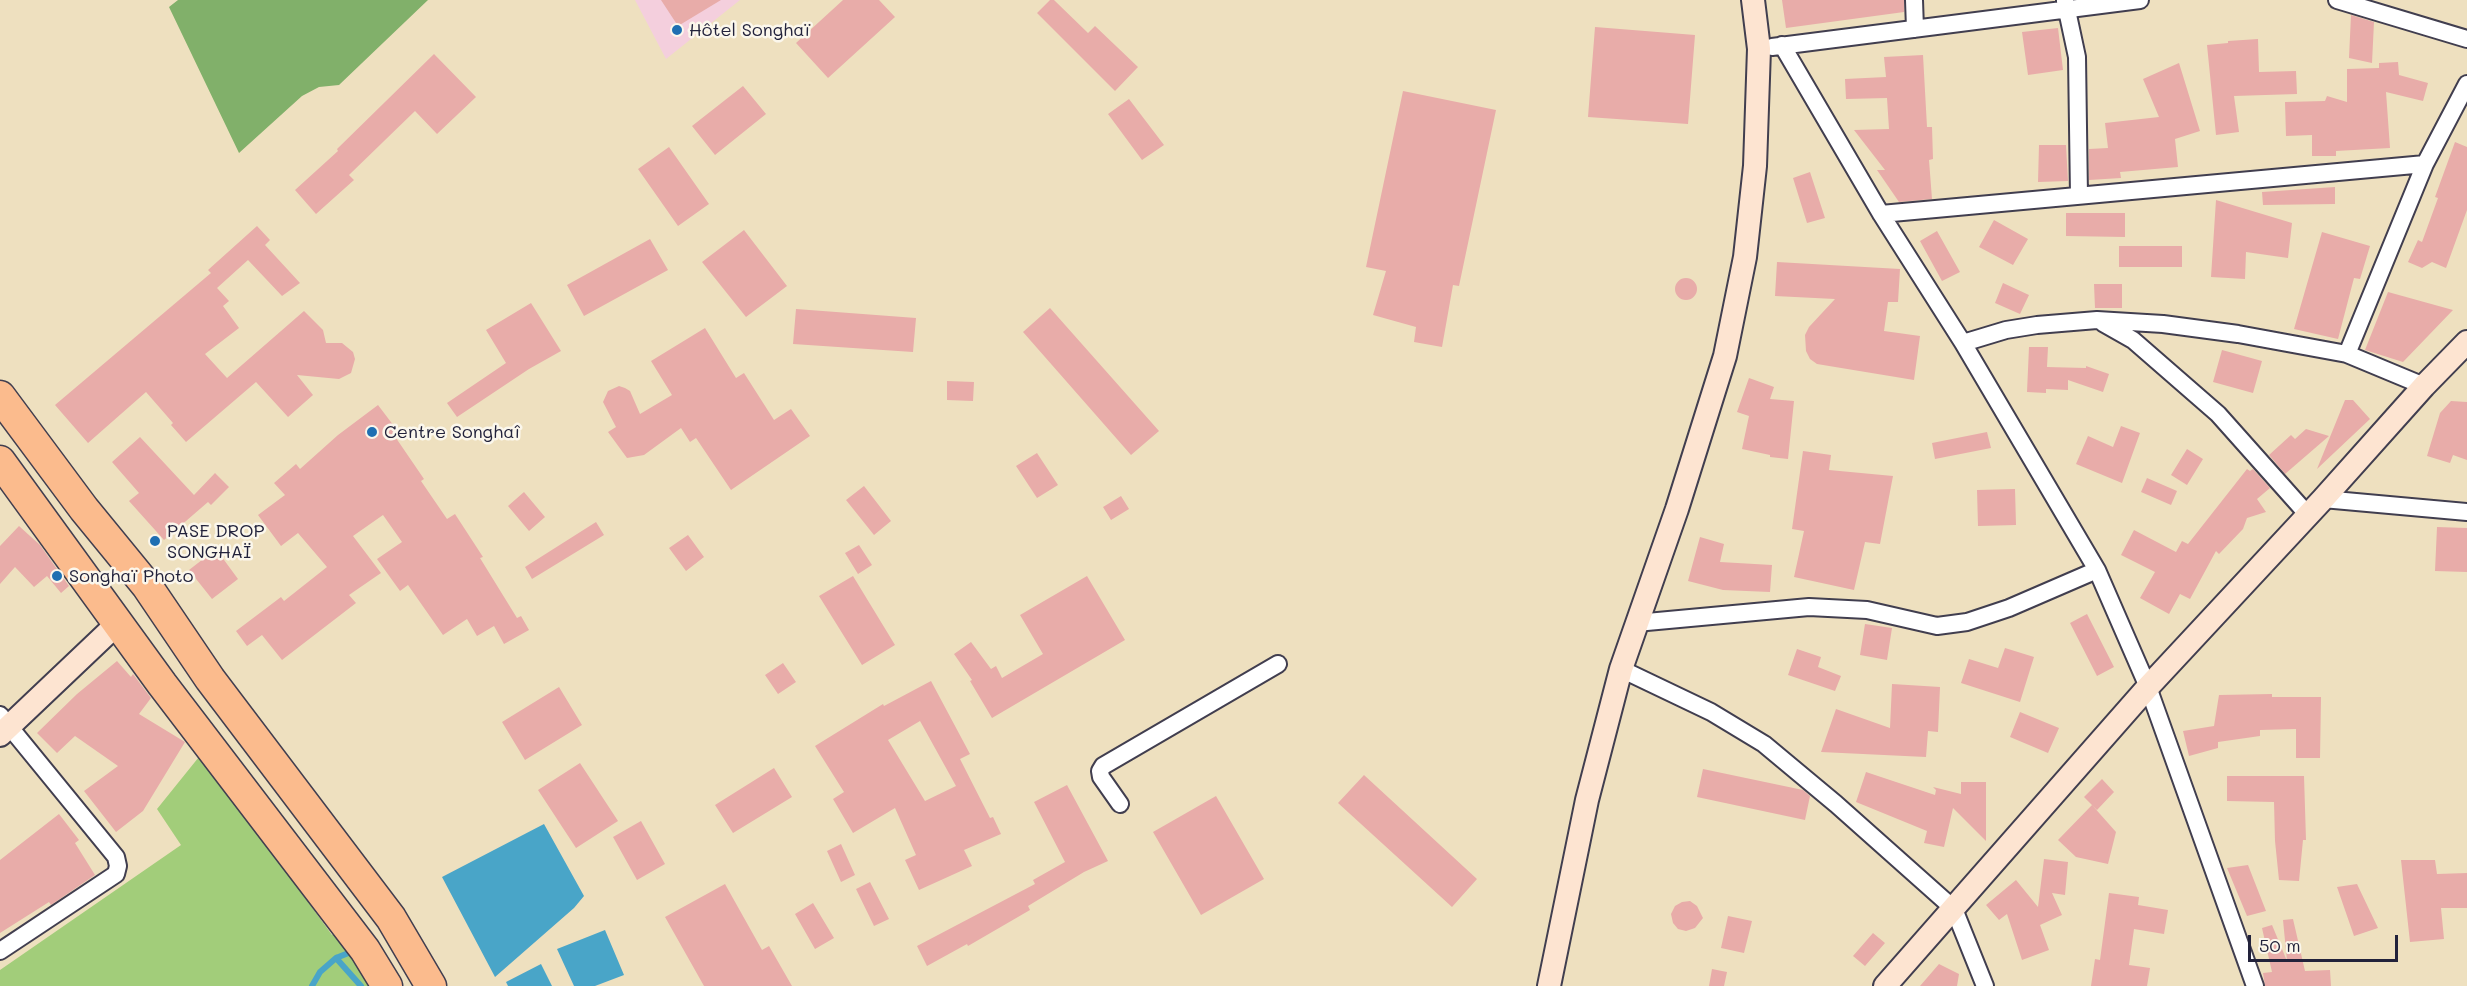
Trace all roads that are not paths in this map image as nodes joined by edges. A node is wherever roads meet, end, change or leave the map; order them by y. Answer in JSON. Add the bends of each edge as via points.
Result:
{"nodes":[{"id":1,"x":1753,"y":0,"type":"edge"},
{"id":2,"x":1914,"y":0,"type":"edge"},
{"id":3,"x":2140,"y":0,"type":"edge"},
{"id":4,"x":2337,"y":0,"type":"edge"},
{"id":5,"x":2066,"y":5,"type":"edge"},
{"id":6,"x":1915,"y":28,"type":"junction"},
{"id":7,"x":2467,"y":39,"type":"edge"},
{"id":8,"x":1782,"y":45,"type":"junction"},
{"id":9,"x":1759,"y":49,"type":"junction"},
{"id":10,"x":2467,"y":84,"type":"edge"},
{"id":11,"x":2425,"y":164,"type":"junction"},
{"id":12,"x":2079,"y":196,"type":"junction"},
{"id":13,"x":1881,"y":214,"type":"junction"},
{"id":14,"x":2097,"y":320,"type":"junction"},
{"id":15,"x":2467,"y":342,"type":"edge"},
{"id":16,"x":1963,"y":343,"type":"junction"},
{"id":17,"x":2347,"y":354,"type":"junction"},
{"id":18,"x":2424,"y":386,"type":"junction"},
{"id":19,"x":0,"y":396,"type":"edge"},
{"id":20,"x":0,"y":461,"type":"edge"},
{"id":21,"x":2316,"y":507,"type":"junction"},
{"id":22,"x":2467,"y":512,"type":"edge"},
{"id":23,"x":2097,"y":570,"type":"junction"},
{"id":24,"x":117,"y":623,"type":"junction"},
{"id":25,"x":1636,"y":623,"type":"junction"},
{"id":26,"x":1278,"y":664,"type":"dead end"},
{"id":27,"x":1621,"y":669,"type":"junction"},
{"id":28,"x":2148,"y":687,"type":"junction"},
{"id":29,"x":3,"y":725,"type":"edge"},
{"id":30,"x":1120,"y":804,"type":"dead end"},
{"id":31,"x":1954,"y":909,"type":"junction"},
{"id":32,"x":0,"y":951,"type":"edge"},
{"id":33,"x":387,"y":986,"type":"edge"},
{"id":34,"x":431,"y":986,"type":"edge"},
{"id":35,"x":1549,"y":986,"type":"edge"},
{"id":36,"x":1885,"y":986,"type":"edge"},
{"id":37,"x":1985,"y":986,"type":"edge"},
{"id":38,"x":2255,"y":986,"type":"edge"}],
"edges":[{"from":1,"to":9,"type":"street"},
{"from":2,"to":6,"type":"street"},
{"from":3,"to":5,"type":"street"},
{"from":4,"to":7,"type":"street"},
{"from":5,"to":6,"type":"street"},
{"from":5,"to":12,"type":"street","via":[[2077,57]]},
{"from":6,"to":8,"type":"street"},
{"from":8,"to":9,"type":"street"},
{"from":8,"to":13,"type":"street"},
{"from":9,"to":25,"type":"street","via":[[1755,166],[1744,257],[1725,356]]},
{"from":10,"to":11,"type":"street"},
{"from":11,"to":12,"type":"street"},
{"from":11,"to":17,"type":"street"},
{"from":12,"to":13,"type":"street"},
{"from":13,"to":16,"type":"street"},
{"from":14,"to":16,"type":"street","via":[[2006,330]]},
{"from":14,"to":17,"type":"street","via":[[2228,332]]},
{"from":14,"to":21,"type":"street","via":[[2133,339],[2184,382]]},
{"from":15,"to":18,"type":"street"},
{"from":16,"to":23,"type":"street"},
{"from":17,"to":18,"type":"street"},
{"from":18,"to":21,"type":"street"},
{"from":19,"to":34,"type":"highway","via":[[147,586],[210,679],[391,918]]},
{"from":20,"to":24,"type":"highway"},
{"from":21,"to":22,"type":"street"},
{"from":21,"to":28,"type":"street"},
{"from":23,"to":25,"type":"street","via":[[2009,608],[1967,622],[1937,626],[1867,610],[1809,607]]},
{"from":23,"to":28,"type":"street"},
{"from":24,"to":29,"type":"street"},
{"from":24,"to":33,"type":"highway","via":[[365,950]]},
{"from":25,"to":27,"type":"street"},
{"from":26,"to":30,"type":"street","via":[[1103,766],[1101,777]]},
{"from":27,"to":31,"type":"street","via":[[1711,712],[1764,744]]},
{"from":27,"to":35,"type":"street","via":[[1587,800]]},
{"from":28,"to":31,"type":"street"},
{"from":28,"to":38,"type":"street"},
{"from":29,"to":32,"type":"street","via":[[116,857],[118,866],[116,874]]},
{"from":31,"to":36,"type":"street"},
{"from":31,"to":37,"type":"street"}]}
